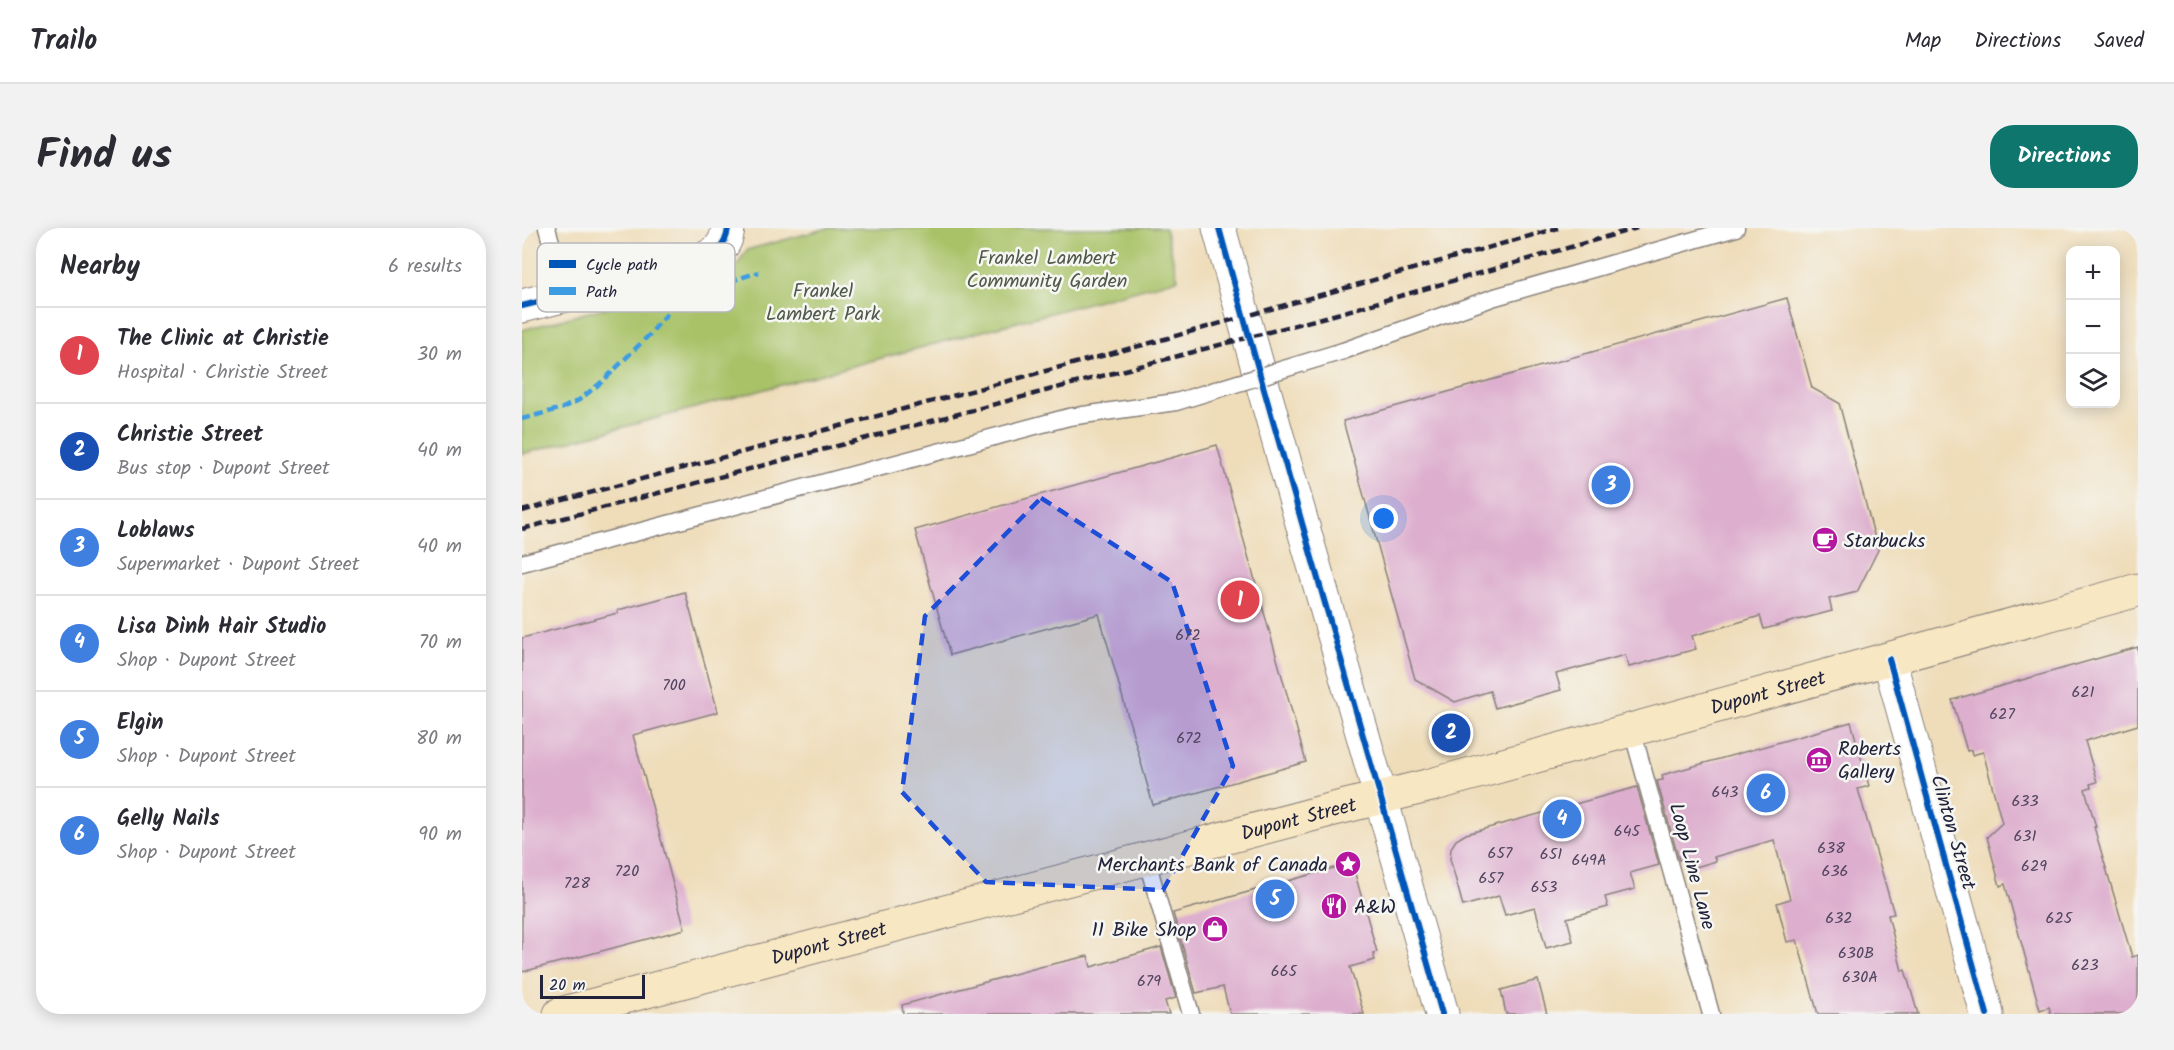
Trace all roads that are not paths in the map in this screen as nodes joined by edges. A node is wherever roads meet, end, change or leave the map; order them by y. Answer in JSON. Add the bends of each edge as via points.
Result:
{"nodes":[{"id":1,"x":547,"y":228,"type":"edge"},
{"id":2,"x":728,"y":228,"type":"edge"},
{"id":3,"x":1219,"y":228,"type":"edge"},
{"id":4,"x":1736,"y":228,"type":"edge"},
{"id":5,"x":551,"y":243,"type":"edge"},
{"id":6,"x":723,"y":243,"type":"edge"},
{"id":7,"x":537,"y":302,"type":"edge"},
{"id":8,"x":522,"y":306,"type":"edge"},
{"id":9,"x":522,"y":563,"type":"edge"},
{"id":10,"x":2138,"y":590,"type":"edge"},
{"id":11,"x":1889,"y":659,"type":"junction"},
{"id":12,"x":1632,"y":730,"type":"junction"},
{"id":13,"x":1381,"y":798,"type":"junction"},
{"id":14,"x":1146,"y":858,"type":"junction"},
{"id":15,"x":560,"y":1014,"type":"edge"},
{"id":16,"x":1191,"y":1014,"type":"edge"},
{"id":17,"x":1442,"y":1014,"type":"edge"},
{"id":18,"x":1712,"y":1014,"type":"edge"},
{"id":19,"x":1988,"y":1014,"type":"edge"}],
"edges":[{"from":1,"to":5,"type":"lane"},
{"from":2,"to":6,"type":"street"},
{"from":3,"to":13,"type":"street"},
{"from":4,"to":9,"type":"lane","bridge":true,"via":[[1495,297],[1343,351],[1176,402],[1069,417]]},
{"from":7,"to":8,"type":"street"},
{"from":10,"to":11,"type":"main road","name":"Dupont Street"},
{"from":11,"to":12,"type":"main road","name":"Dupont Street"},
{"from":11,"to":19,"type":"street","name":"Clinton Street"},
{"from":12,"to":13,"type":"main road","name":"Dupont Street"},
{"from":12,"to":18,"type":"lane","name":"Loop Line Lane"},
{"from":13,"to":14,"type":"main road","name":"Dupont Street"},
{"from":13,"to":17,"type":"street"},
{"from":14,"to":15,"type":"main road","name":"Dupont Street"},
{"from":14,"to":16,"type":"lane"}]}
